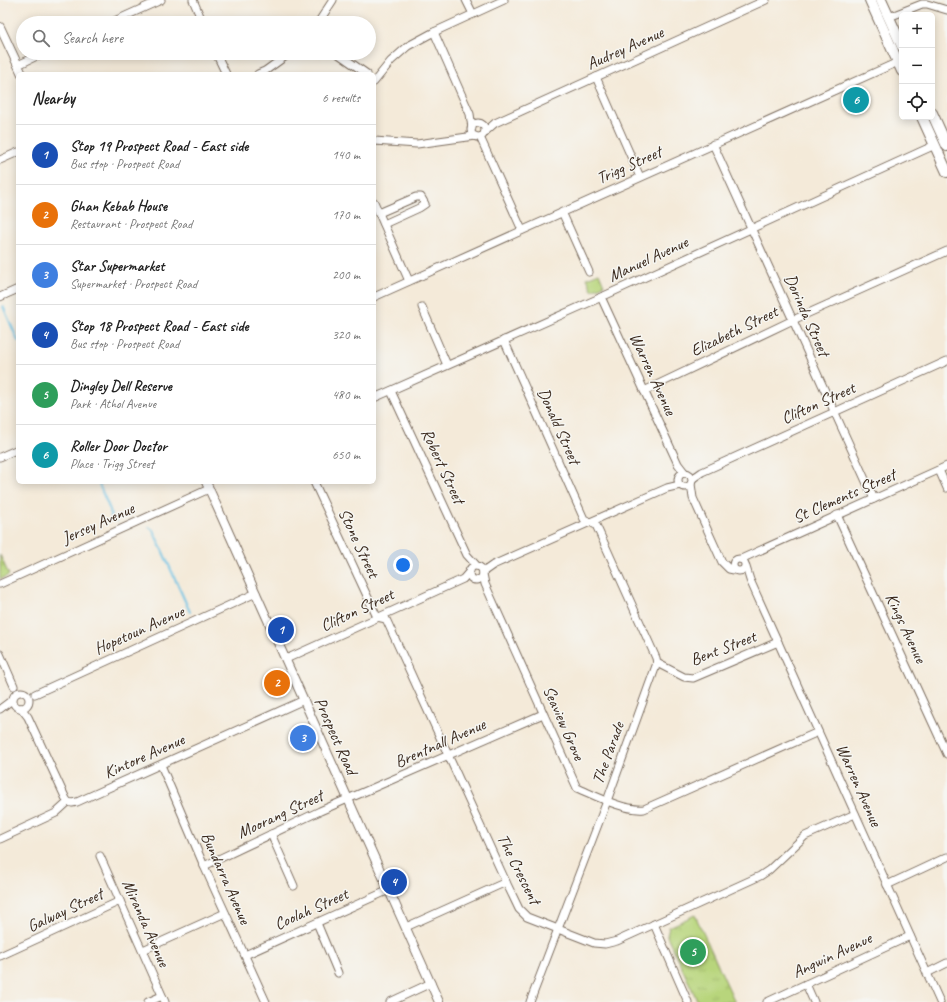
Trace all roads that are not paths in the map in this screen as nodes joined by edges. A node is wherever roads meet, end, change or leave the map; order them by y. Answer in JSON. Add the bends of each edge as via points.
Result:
{"nodes":[{"id":1,"x":161,"y":0,"type":"edge"},
{"id":2,"x":193,"y":0,"type":"edge"},
{"id":3,"x":332,"y":0,"type":"edge"},
{"id":4,"x":466,"y":0,"type":"edge"},
{"id":5,"x":504,"y":0,"type":"edge"},
{"id":6,"x":766,"y":0,"type":"edge"},
{"id":7,"x":870,"y":0,"type":"edge"},
{"id":8,"x":881,"y":0,"type":"edge"},
{"id":9,"x":935,"y":3,"type":"edge"},
{"id":10,"x":947,"y":10,"type":"edge"},
{"id":11,"x":473,"y":14,"type":"junction"},
{"id":12,"x":126,"y":16,"type":"edge"},
{"id":13,"x":200,"y":16,"type":"edge"},
{"id":14,"x":322,"y":16,"type":"edge"},
{"id":15,"x":884,"y":19,"type":"junction"},
{"id":16,"x":0,"y":27,"type":"edge"},
{"id":17,"x":434,"y":32,"type":"junction"},
{"id":18,"x":899,"y":42,"type":"edge"},
{"id":19,"x":16,"y":60,"type":"edge"},
{"id":20,"x":16,"y":60,"type":"edge"},
{"id":21,"x":27,"y":60,"type":"edge"},
{"id":22,"x":219,"y":60,"type":"edge"},
{"id":23,"x":280,"y":60,"type":"edge"},
{"id":24,"x":346,"y":60,"type":"edge"},
{"id":25,"x":18,"y":64,"type":"junction"},
{"id":26,"x":899,"y":64,"type":"edge"},
{"id":27,"x":899,"y":67,"type":"edge"},
{"id":28,"x":21,"y":72,"type":"edge"},
{"id":29,"x":225,"y":72,"type":"edge"},
{"id":30,"x":263,"y":72,"type":"edge"},
{"id":31,"x":364,"y":72,"type":"edge"},
{"id":32,"x":596,"y":77,"type":"junction"},
{"id":33,"x":376,"y":78,"type":"edge"},
{"id":34,"x":935,"y":119,"type":"edge"},
{"id":35,"x":923,"y":120,"type":"edge"},
{"id":36,"x":478,"y":131,"type":"junction"},
{"id":37,"x":376,"y":141,"type":"edge"},
{"id":38,"x":946,"y":143,"type":"edge"},
{"id":39,"x":713,"y":144,"type":"junction"},
{"id":40,"x":935,"y":145,"type":"junction"},
{"id":41,"x":16,"y":153,"type":"edge"},
{"id":42,"x":0,"y":160,"type":"edge"},
{"id":43,"x":947,"y":172,"type":"edge"},
{"id":44,"x":640,"y":176,"type":"junction"},
{"id":45,"x":376,"y":206,"type":"edge"},
{"id":46,"x":562,"y":212,"type":"junction"},
{"id":47,"x":379,"y":213,"type":"junction"},
{"id":48,"x":384,"y":224,"type":"junction"},
{"id":49,"x":751,"y":228,"type":"junction"},
{"id":50,"x":522,"y":230,"type":"junction"},
{"id":51,"x":947,"y":252,"type":"edge"},
{"id":52,"x":589,"y":272,"type":"dead end"},
{"id":53,"x":409,"y":281,"type":"junction"},
{"id":54,"x":16,"y":290,"type":"edge"},
{"id":55,"x":376,"y":296,"type":"edge"},
{"id":56,"x":601,"y":297,"type":"junction"},
{"id":57,"x":0,"y":298,"type":"edge"},
{"id":58,"x":422,"y":307,"type":"dead end"},
{"id":59,"x":793,"y":320,"type":"junction"},
{"id":60,"x":504,"y":340,"type":"junction"},
{"id":61,"x":947,"y":361,"type":"edge"},
{"id":62,"x":447,"y":365,"type":"junction"},
{"id":63,"x":391,"y":391,"type":"junction"},
{"id":64,"x":644,"y":391,"type":"junction"},
{"id":65,"x":376,"y":397,"type":"edge"},
{"id":66,"x":834,"y":412,"type":"junction"},
{"id":67,"x":16,"y":450,"type":"edge"},
{"id":68,"x":0,"y":457,"type":"edge"},
{"id":69,"x":947,"y":466,"type":"edge"},
{"id":70,"x":939,"y":470,"type":"junction"},
{"id":71,"x":685,"y":479,"type":"junction"},
{"id":72,"x":315,"y":484,"type":"edge"},
{"id":73,"x":208,"y":485,"type":"edge"},
{"id":74,"x":947,"y":488,"type":"edge"},
{"id":75,"x":874,"y":499,"type":"junction"},
{"id":76,"x":837,"y":515,"type":"junction"},
{"id":77,"x":588,"y":522,"type":"junction"},
{"id":78,"x":740,"y":566,"type":"junction"},
{"id":79,"x":477,"y":570,"type":"junction"},
{"id":80,"x":462,"y":579,"type":"junction"},
{"id":81,"x":475,"y":579,"type":"junction"},
{"id":82,"x":0,"y":584,"type":"edge"},
{"id":83,"x":485,"y":584,"type":"junction"},
{"id":84,"x":256,"y":593,"type":"junction"},
{"id":85,"x":377,"y":617,"type":"junction"},
{"id":86,"x":778,"y":642,"type":"junction"},
{"id":87,"x":0,"y":654,"type":"edge"},
{"id":88,"x":286,"y":659,"type":"junction"},
{"id":89,"x":657,"y":663,"type":"junction"},
{"id":90,"x":21,"y":700,"type":"junction"},
{"id":91,"x":304,"y":700,"type":"junction"},
{"id":92,"x":1,"y":708,"type":"edge"},
{"id":93,"x":543,"y":714,"type":"junction"},
{"id":94,"x":818,"y":732,"type":"junction"},
{"id":95,"x":944,"y":740,"type":"edge"},
{"id":96,"x":947,"y":754,"type":"edge"},
{"id":97,"x":448,"y":756,"type":"junction"},
{"id":98,"x":160,"y":765,"type":"junction"},
{"id":99,"x":348,"y":799,"type":"junction"},
{"id":100,"x":607,"y":801,"type":"junction"},
{"id":101,"x":68,"y":802,"type":"junction"},
{"id":102,"x":855,"y":814,"type":"junction"},
{"id":103,"x":270,"y":834,"type":"junction"},
{"id":104,"x":0,"y":839,"type":"edge"},
{"id":105,"x":100,"y":856,"type":"dead end"},
{"id":106,"x":947,"y":857,"type":"edge"},
{"id":107,"x":204,"y":866,"type":"junction"},
{"id":108,"x":506,"y":882,"type":"junction"},
{"id":109,"x":887,"y":885,"type":"junction"},
{"id":110,"x":294,"y":886,"type":"dead end"},
{"id":111,"x":389,"y":890,"type":"junction"},
{"id":112,"x":120,"y":901,"type":"junction"},
{"id":113,"x":225,"y":913,"type":"junction"},
{"id":114,"x":316,"y":923,"type":"junction"},
{"id":115,"x":654,"y":924,"type":"junction"},
{"id":116,"x":406,"y":927,"type":"junction"},
{"id":117,"x":558,"y":929,"type":"junction"},
{"id":118,"x":910,"y":936,"type":"junction"},
{"id":119,"x":143,"y":950,"type":"junction"},
{"id":120,"x":245,"y":955,"type":"junction"},
{"id":121,"x":0,"y":956,"type":"edge"},
{"id":122,"x":947,"y":963,"type":"edge"},
{"id":123,"x":338,"y":973,"type":"dead end"},
{"id":124,"x":927,"y":973,"type":"junction"},
{"id":125,"x":431,"y":984,"type":"junction"},
{"id":126,"x":806,"y":984,"type":"junction"},
{"id":127,"x":163,"y":999,"type":"edge"},
{"id":128,"x":148,"y":1002,"type":"edge"},
{"id":129,"x":266,"y":1002,"type":"edge"},
{"id":130,"x":390,"y":1002,"type":"edge"},
{"id":131,"x":439,"y":1002,"type":"edge"},
{"id":132,"x":530,"y":1002,"type":"edge"},
{"id":133,"x":688,"y":1002,"type":"edge"},
{"id":134,"x":767,"y":1002,"type":"edge"},
{"id":135,"x":814,"y":1002,"type":"edge"},
{"id":136,"x":940,"y":1002,"type":"edge"}],
"edges":[{"from":1,"to":12,"type":"street"},
{"from":2,"to":13,"type":"street"},
{"from":3,"to":14,"type":"street"},
{"from":4,"to":11,"type":"street"},
{"from":5,"to":11,"type":"street"},
{"from":6,"to":32,"type":"street","name":"Audrey Avenue"},
{"from":7,"to":15,"type":"highway"},
{"from":8,"to":15,"type":"highway"},
{"from":9,"to":10,"type":"street"},
{"from":9,"to":15,"type":"street","via":[[922,4]]},
{"from":11,"to":17,"type":"street"},
{"from":15,"to":18,"type":"highway"},
{"from":15,"to":26,"type":"highway"},
{"from":16,"to":19,"type":"main road"},
{"from":17,"to":33,"type":"street","via":[[408,46]]},
{"from":17,"to":36,"type":"street"},
{"from":20,"to":25,"type":"main road"},
{"from":21,"to":25,"type":"street"},
{"from":22,"to":29,"type":"street"},
{"from":23,"to":30,"type":"street"},
{"from":24,"to":31,"type":"street"},
{"from":25,"to":28,"type":"main road"},
{"from":27,"to":39,"type":"street","name":"Trigg Street"},
{"from":32,"to":36,"type":"street","name":"Audrey Avenue"},
{"from":32,"to":44,"type":"street"},
{"from":34,"to":38,"type":"highway"},
{"from":35,"to":40,"type":"highway"},
{"from":36,"to":37,"type":"street","name":"Audrey Avenue","via":[[461,138],[417,144]]},
{"from":36,"to":50,"type":"street"},
{"from":38,"to":40,"type":"highway"},
{"from":39,"to":44,"type":"street","name":"Trigg Street"},
{"from":39,"to":49,"type":"street","name":"Dorinda Street"},
{"from":40,"to":43,"type":"highway"},
{"from":40,"to":49,"type":"street","name":"Manuel Avenue"},
{"from":41,"to":42,"type":"street"},
{"from":44,"to":46,"type":"street","name":"Trigg Street"},
{"from":45,"to":47,"type":"street"},
{"from":46,"to":50,"type":"street","name":"Trigg Street"},
{"from":46,"to":52,"type":"street"},
{"from":47,"to":48,"type":"street"},
{"from":47,"to":48,"type":"street","via":[[422,197],[424,204],[419,208]]},
{"from":48,"to":53,"type":"street"},
{"from":49,"to":56,"type":"street","name":"Manuel Avenue"},
{"from":49,"to":59,"type":"street","name":"Dorinda Street"},
{"from":50,"to":53,"type":"street","name":"Trigg Street"},
{"from":51,"to":59,"type":"street","name":"Elizabeth Street"},
{"from":53,"to":55,"type":"street","name":"Trigg Street"},
{"from":54,"to":57,"type":"street"},
{"from":56,"to":60,"type":"street","name":"Manuel Avenue"},
{"from":56,"to":64,"type":"street","name":"Warren Avenue"},
{"from":58,"to":62,"type":"street"},
{"from":59,"to":64,"type":"street","name":"Elizabeth Street"},
{"from":59,"to":66,"type":"street","name":"Dorinda Street"},
{"from":60,"to":62,"type":"street","name":"Manuel Avenue"},
{"from":60,"to":77,"type":"street","name":"Donald Street","via":[[584,520]]},
{"from":61,"to":66,"type":"street","name":"Clifton Street"},
{"from":62,"to":63,"type":"street","name":"Manuel Avenue"},
{"from":63,"to":65,"type":"street","name":"Manuel Avenue"},
{"from":63,"to":79,"type":"street","name":"Robert Street","via":[[467,555]]},
{"from":64,"to":71,"type":"street","name":"Warren Avenue"},
{"from":66,"to":71,"type":"street","name":"Clifton Street"},
{"from":66,"to":75,"type":"street","name":"Dorinda Street"},
{"from":67,"to":68,"type":"street"},
{"from":69,"to":70,"type":"street","name":"St Clements Street"},
{"from":70,"to":74,"type":"street"},
{"from":70,"to":75,"type":"street","name":"St Clements Street"},
{"from":71,"to":77,"type":"street","name":"Clifton Street"},
{"from":71,"to":78,"type":"street","name":"Warren Avenue","via":[[720,559]]},
{"from":72,"to":85,"type":"street","name":"Stone Street"},
{"from":73,"to":82,"type":"street","name":"Jersey Avenue"},
{"from":73,"to":84,"type":"main road","name":"Prospect Road"},
{"from":75,"to":76,"type":"street","name":"St Clements Street"},
{"from":76,"to":78,"type":"street","name":"St Clements Street","via":[[753,554]]},
{"from":76,"to":95,"type":"street","name":"Kings Avenue"},
{"from":77,"to":79,"type":"street","name":"Clifton Street"},
{"from":77,"to":89,"type":"street","via":[[596,525]]},
{"from":78,"to":86,"type":"street","name":"Warren Avenue","via":[[750,580]]},
{"from":79,"to":80,"type":"street","name":"Clifton Street"},
{"from":79,"to":81,"type":"street","via":[[481,577]]},
{"from":79,"to":81,"type":"street","via":[[470,576]]},
{"from":79,"to":83,"type":"street","name":"Seaview Grove"},
{"from":80,"to":81,"type":"street","name":"Clifton Street"},
{"from":80,"to":85,"type":"street","name":"Clifton Street"},
{"from":81,"to":83,"type":"street"},
{"from":83,"to":93,"type":"street","name":"Seaview Grove"},
{"from":84,"to":88,"type":"main road","name":"Prospect Road"},
{"from":84,"to":90,"type":"street","name":"Hopetoun Avenue"},
{"from":85,"to":88,"type":"street","name":"Clifton Street"},
{"from":85,"to":97,"type":"street","name":"The Crescent","via":[[386,619]]},
{"from":86,"to":89,"type":"street","name":"Bent Street","via":[[693,678],[684,677]]},
{"from":86,"to":94,"type":"street","name":"Warren Avenue"},
{"from":87,"to":90,"type":"street"},
{"from":88,"to":91,"type":"main road","name":"Prospect Road"},
{"from":89,"to":100,"type":"street","name":"The Parade"},
{"from":90,"to":92,"type":"street"},
{"from":90,"to":101,"type":"street"},
{"from":91,"to":98,"type":"street","name":"Kintore Avenue"},
{"from":91,"to":99,"type":"main road","name":"Prospect Road"},
{"from":93,"to":97,"type":"street","name":"Brentnall Avenue"},
{"from":93,"to":100,"type":"street","name":"Seaview Grove","via":[[577,788]]},
{"from":94,"to":100,"type":"street","name":"Seaview Grove","via":[[644,809],[636,810]]},
{"from":94,"to":102,"type":"street","name":"Warren Avenue"},
{"from":95,"to":96,"type":"street","name":"Kings Avenue"},
{"from":97,"to":99,"type":"street","name":"Brentnall Avenue"},
{"from":97,"to":108,"type":"street","name":"The Crescent"},
{"from":98,"to":101,"type":"street","name":"Kintore Avenue","via":[[76,802]]},
{"from":98,"to":107,"type":"street","name":"Bundarra Avenue"},
{"from":99,"to":103,"type":"street","name":"Moorang Street"},
{"from":99,"to":111,"type":"main road","name":"Prospect Road"},
{"from":100,"to":117,"type":"street","name":"The Parade"},
{"from":101,"to":104,"type":"street","name":"Kintore Avenue","via":[[56,813]]},
{"from":102,"to":109,"type":"street","name":"Warren Avenue"},
{"from":102,"to":115,"type":"street","name":"The Crescent","via":[[805,836],[760,876]]},
{"from":103,"to":107,"type":"street","name":"Moorang Street"},
{"from":103,"to":110,"type":"street"},
{"from":105,"to":112,"type":"street","name":"Miranda Avenue"},
{"from":106,"to":109,"type":"street"},
{"from":107,"to":113,"type":"street","name":"Bundarra Avenue"},
{"from":108,"to":116,"type":"street"},
{"from":108,"to":117,"type":"street","name":"The Crescent","via":[[519,909],[527,917]]},
{"from":109,"to":118,"type":"street","name":"Warren Avenue"},
{"from":111,"to":114,"type":"street","name":"Coolah Street"},
{"from":111,"to":116,"type":"main road","name":"Prospect Road"},
{"from":112,"to":119,"type":"street","name":"Miranda Avenue"},
{"from":112,"to":121,"type":"street","name":"Galway Street"},
{"from":113,"to":119,"type":"street"},
{"from":113,"to":120,"type":"street","name":"Bundarra Avenue"},
{"from":114,"to":120,"type":"street","name":"Coolah Street"},
{"from":114,"to":123,"type":"street"},
{"from":115,"to":117,"type":"street","name":"The Crescent","via":[[605,944],[594,943]]},
{"from":115,"to":133,"type":"street"},
{"from":116,"to":125,"type":"main road","name":"Prospect Road"},
{"from":117,"to":132,"type":"street","name":"The Parade"},
{"from":118,"to":124,"type":"street","name":"Warren Avenue"},
{"from":118,"to":126,"type":"street","name":"Angwin Avenue"},
{"from":119,"to":127,"type":"street","name":"Miranda Avenue"},
{"from":120,"to":129,"type":"street","name":"Bundarra Avenue"},
{"from":122,"to":124,"type":"street"},
{"from":124,"to":136,"type":"street","name":"Warren Avenue"},
{"from":125,"to":130,"type":"street"},
{"from":125,"to":131,"type":"main road","name":"Prospect Road"},
{"from":126,"to":134,"type":"street","name":"Angwin Avenue"},
{"from":126,"to":135,"type":"street"},
{"from":127,"to":128,"type":"street"}]}
